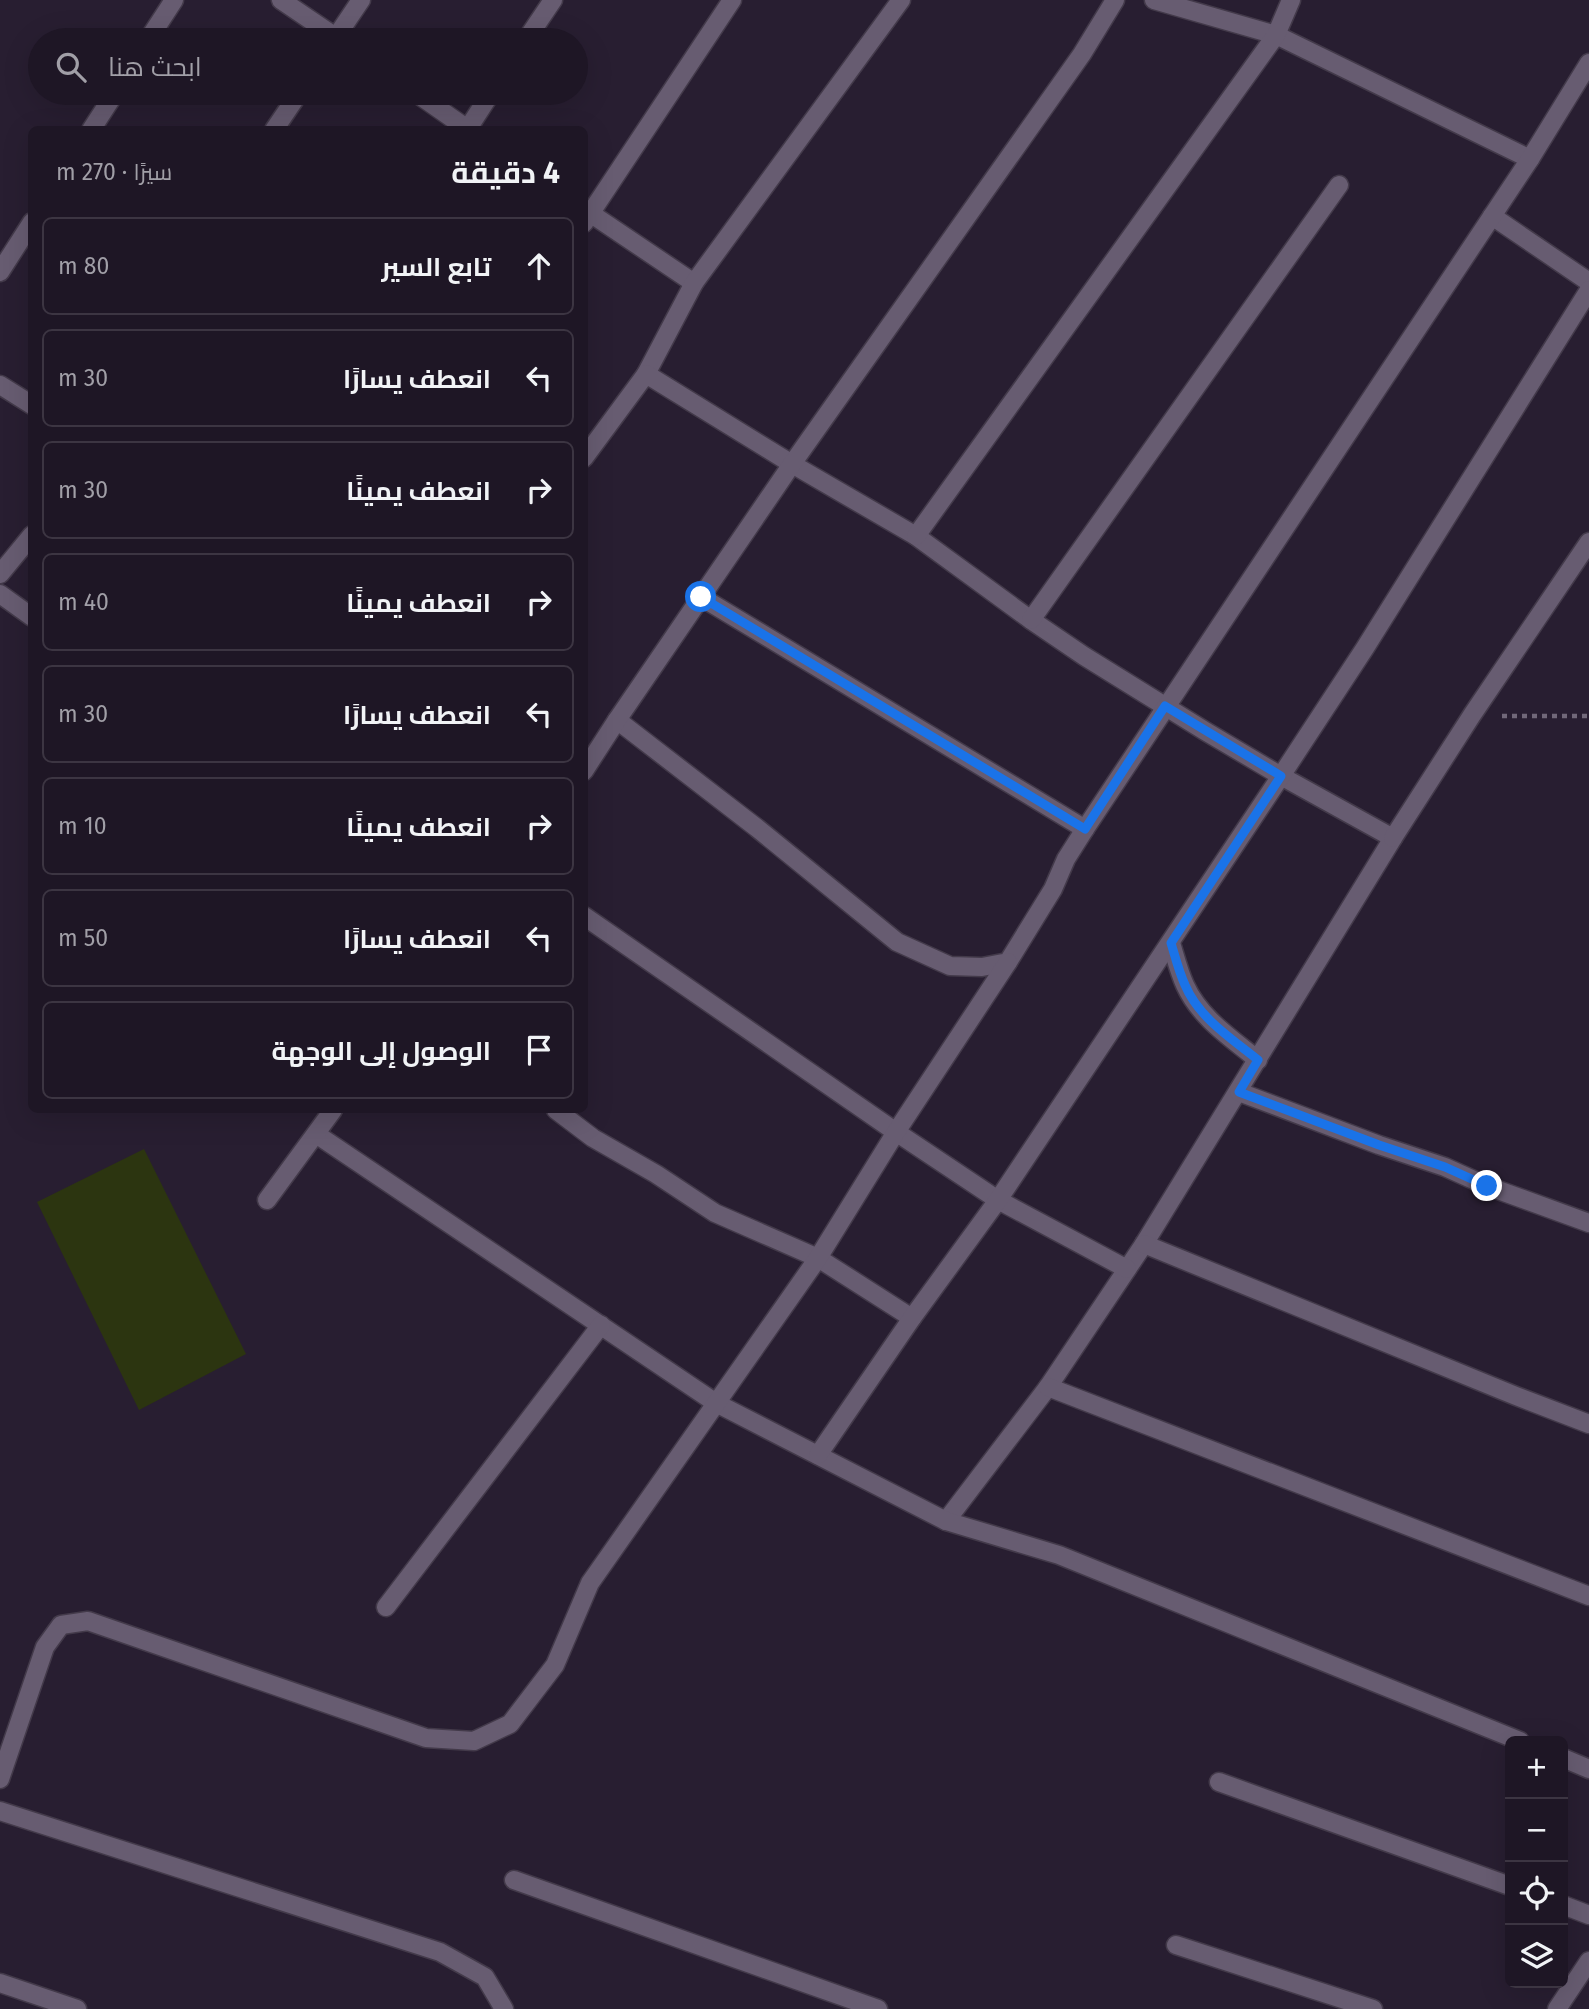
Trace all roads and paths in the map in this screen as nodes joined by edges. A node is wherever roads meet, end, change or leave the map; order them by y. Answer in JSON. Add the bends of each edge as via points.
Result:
{"nodes":[{"id":1,"x":174,"y":0,"type":"edge"},
{"id":2,"x":281,"y":0,"type":"edge"},
{"id":3,"x":361,"y":0,"type":"edge"},
{"id":4,"x":553,"y":0,"type":"edge"},
{"id":5,"x":732,"y":0,"type":"edge"},
{"id":6,"x":901,"y":0,"type":"edge"},
{"id":7,"x":1115,"y":0,"type":"edge"},
{"id":8,"x":1153,"y":0,"type":"edge"},
{"id":9,"x":1291,"y":0,"type":"edge"},
{"id":10,"x":156,"y":28,"type":"edge"},
{"id":11,"x":321,"y":28,"type":"edge"},
{"id":12,"x":344,"y":28,"type":"edge"},
{"id":13,"x":534,"y":28,"type":"edge"},
{"id":14,"x":1276,"y":35,"type":"junction"},
{"id":15,"x":1589,"y":63,"type":"edge"},
{"id":16,"x":107,"y":105,"type":"edge"},
{"id":17,"x":291,"y":105,"type":"edge"},
{"id":18,"x":433,"y":105,"type":"edge"},
{"id":19,"x":483,"y":105,"type":"edge"},
{"id":20,"x":93,"y":126,"type":"edge"},
{"id":21,"x":277,"y":126,"type":"edge"},
{"id":22,"x":464,"y":126,"type":"edge"},
{"id":23,"x":470,"y":126,"type":"edge"},
{"id":24,"x":1530,"y":159,"type":"junction"},
{"id":25,"x":1339,"y":185,"type":"dead end"},
{"id":26,"x":588,"y":214,"type":"edge"},
{"id":27,"x":588,"y":216,"type":"edge"},
{"id":28,"x":1492,"y":216,"type":"junction"},
{"id":29,"x":28,"y":228,"type":"edge"},
{"id":30,"x":0,"y":272,"type":"edge"},
{"id":31,"x":1589,"y":282,"type":"edge"},
{"id":32,"x":694,"y":283,"type":"junction"},
{"id":33,"x":1589,"y":289,"type":"edge"},
{"id":34,"x":646,"y":374,"type":"junction"},
{"id":35,"x":0,"y":384,"type":"edge"},
{"id":36,"x":28,"y":402,"type":"edge"},
{"id":37,"x":588,"y":453,"type":"edge"},
{"id":38,"x":792,"y":464,"type":"junction"},
{"id":39,"x":916,"y":536,"type":"junction"},
{"id":40,"x":28,"y":540,"type":"edge"},
{"id":41,"x":1589,"y":542,"type":"edge"},
{"id":42,"x":0,"y":574,"type":"edge"},
{"id":43,"x":0,"y":594,"type":"edge"},
{"id":44,"x":701,"y":597,"type":"junction"},
{"id":45,"x":28,"y":614,"type":"edge"},
{"id":46,"x":1031,"y":620,"type":"junction"},
{"id":47,"x":1165,"y":706,"type":"junction"},
{"id":48,"x":1472,"y":715,"type":"junction"},
{"id":49,"x":1589,"y":716,"type":"edge"},
{"id":50,"x":617,"y":720,"type":"junction"},
{"id":51,"x":588,"y":765,"type":"edge"},
{"id":52,"x":1281,"y":776,"type":"junction"},
{"id":53,"x":1085,"y":829,"type":"junction"},
{"id":54,"x":1393,"y":838,"type":"junction"},
{"id":55,"x":588,"y":919,"type":"edge"},
{"id":56,"x":1171,"y":943,"type":"junction"},
{"id":57,"x":1008,"y":962,"type":"junction"},
{"id":58,"x":1258,"y":1060,"type":"junction"},
{"id":59,"x":1239,"y":1092,"type":"junction"},
{"id":60,"x":331,"y":1113,"type":"edge"},
{"id":61,"x":560,"y":1113,"type":"edge"},
{"id":62,"x":896,"y":1132,"type":"junction"},
{"id":63,"x":316,"y":1133,"type":"junction"},
{"id":64,"x":267,"y":1200,"type":"dead end"},
{"id":65,"x":998,"y":1200,"type":"junction"},
{"id":66,"x":1589,"y":1223,"type":"edge"},
{"id":67,"x":1144,"y":1244,"type":"junction"},
{"id":68,"x":818,"y":1258,"type":"junction"},
{"id":69,"x":1127,"y":1269,"type":"junction"},
{"id":70,"x":912,"y":1318,"type":"junction"},
{"id":71,"x":601,"y":1325,"type":"junction"},
{"id":72,"x":1048,"y":1387,"type":"junction"},
{"id":73,"x":716,"y":1403,"type":"junction"},
{"id":74,"x":1589,"y":1424,"type":"edge"},
{"id":75,"x":818,"y":1455,"type":"junction"},
{"id":76,"x":946,"y":1521,"type":"junction"},
{"id":77,"x":1589,"y":1596,"type":"edge"},
{"id":78,"x":386,"y":1607,"type":"dead end"},
{"id":79,"x":1508,"y":1736,"type":"edge"},
{"id":80,"x":1568,"y":1760,"type":"edge"},
{"id":81,"x":1589,"y":1769,"type":"edge"},
{"id":82,"x":0,"y":1779,"type":"edge"},
{"id":83,"x":1219,"y":1782,"type":"dead end"},
{"id":84,"x":0,"y":1811,"type":"edge"},
{"id":85,"x":514,"y":1881,"type":"dead end"},
{"id":86,"x":1505,"y":1884,"type":"edge"},
{"id":87,"x":1568,"y":1907,"type":"edge"},
{"id":88,"x":1589,"y":1914,"type":"edge"},
{"id":89,"x":1176,"y":1945,"type":"dead end"},
{"id":90,"x":1589,"y":1961,"type":"edge"},
{"id":91,"x":0,"y":1983,"type":"edge"},
{"id":92,"x":77,"y":2009,"type":"edge"},
{"id":93,"x":504,"y":2009,"type":"edge"},
{"id":94,"x":878,"y":2009,"type":"edge"},
{"id":95,"x":1373,"y":2009,"type":"edge"},
{"id":96,"x":1557,"y":2009,"type":"edge"}],
"edges":[{"from":1,"to":10,"type":"street"},
{"from":2,"to":11,"type":"street"},
{"from":3,"to":12,"type":"street"},
{"from":4,"to":13,"type":"street"},
{"from":5,"to":26,"type":"street"},
{"from":6,"to":32,"type":"street"},
{"from":7,"to":38,"type":"street","via":[[1082,54]]},
{"from":8,"to":14,"type":"street"},
{"from":9,"to":14,"type":"street"},
{"from":14,"to":24,"type":"street"},
{"from":14,"to":39,"type":"street"},
{"from":15,"to":24,"type":"street"},
{"from":16,"to":20,"type":"street"},
{"from":17,"to":21,"type":"street"},
{"from":18,"to":22,"type":"street"},
{"from":19,"to":23,"type":"street"},
{"from":24,"to":28,"type":"street"},
{"from":25,"to":46,"type":"street"},
{"from":27,"to":32,"type":"street"},
{"from":28,"to":31,"type":"street"},
{"from":28,"to":47,"type":"street"},
{"from":29,"to":30,"type":"street"},
{"from":32,"to":34,"type":"street"},
{"from":33,"to":52,"type":"street"},
{"from":34,"to":37,"type":"street"},
{"from":34,"to":38,"type":"street"},
{"from":35,"to":36,"type":"street"},
{"from":38,"to":39,"type":"street"},
{"from":38,"to":44,"type":"street"},
{"from":39,"to":46,"type":"street"},
{"from":40,"to":42,"type":"street"},
{"from":41,"to":48,"type":"street"},
{"from":43,"to":45,"type":"street"},
{"from":44,"to":50,"type":"street"},
{"from":44,"to":53,"type":"street"},
{"from":46,"to":47,"type":"street"},
{"from":47,"to":52,"type":"street"},
{"from":47,"to":53,"type":"street"},
{"from":48,"to":49,"type":"path"},
{"from":48,"to":54,"type":"street"},
{"from":50,"to":51,"type":"street"},
{"from":50,"to":57,"type":"street","via":[[897,942],[950,966]]},
{"from":52,"to":54,"type":"street"},
{"from":52,"to":56,"type":"street"},
{"from":53,"to":57,"type":"street"},
{"from":54,"to":58,"type":"street"},
{"from":55,"to":62,"type":"street"},
{"from":56,"to":58,"type":"street","via":[[1185,985],[1200,1010]]},
{"from":56,"to":65,"type":"street"},
{"from":57,"to":62,"type":"street"},
{"from":58,"to":59,"type":"street"},
{"from":59,"to":66,"type":"street"},
{"from":59,"to":67,"type":"street"},
{"from":60,"to":63,"type":"street"},
{"from":61,"to":68,"type":"street","via":[[715,1213]]},
{"from":62,"to":65,"type":"street"},
{"from":62,"to":68,"type":"street"},
{"from":63,"to":64,"type":"street"},
{"from":63,"to":71,"type":"street"},
{"from":65,"to":69,"type":"street"},
{"from":65,"to":70,"type":"street"},
{"from":67,"to":69,"type":"street"},
{"from":67,"to":74,"type":"street"},
{"from":68,"to":70,"type":"street"},
{"from":68,"to":73,"type":"street"},
{"from":69,"to":72,"type":"street"},
{"from":70,"to":75,"type":"street"},
{"from":71,"to":73,"type":"street"},
{"from":71,"to":78,"type":"street"},
{"from":72,"to":76,"type":"street"},
{"from":72,"to":77,"type":"street"},
{"from":73,"to":75,"type":"street"},
{"from":73,"to":82,"type":"street","via":[[590,1583],[555,1665],[510,1724],[474,1741],[426,1738],[88,1621],[61,1625],[46,1647]]},
{"from":75,"to":76,"type":"street"},
{"from":76,"to":79,"type":"street","via":[[1059,1555]]},
{"from":80,"to":81,"type":"street"},
{"from":83,"to":86,"type":"street"},
{"from":84,"to":93,"type":"street","via":[[440,1952],[485,1977]]},
{"from":85,"to":94,"type":"street"},
{"from":87,"to":88,"type":"street"},
{"from":89,"to":95,"type":"street"},
{"from":90,"to":96,"type":"street"},
{"from":91,"to":92,"type":"street"}]}
